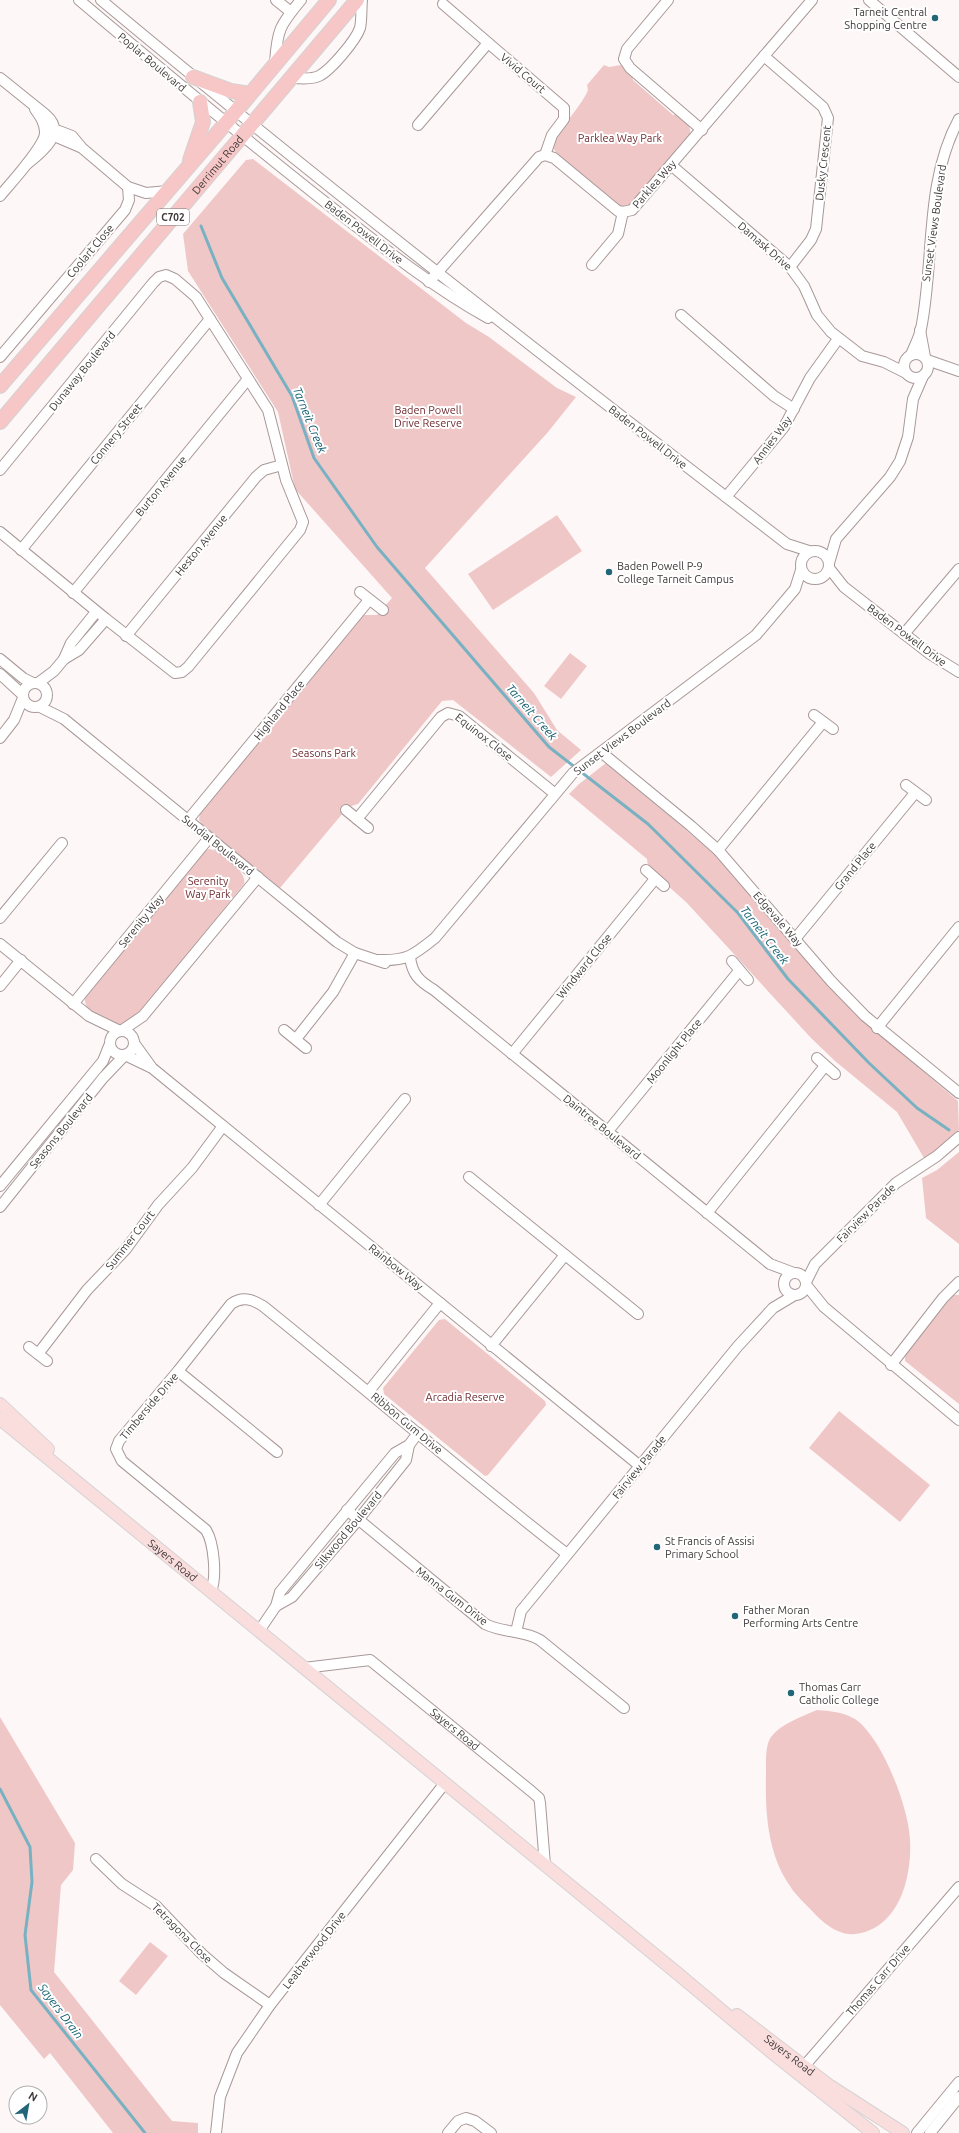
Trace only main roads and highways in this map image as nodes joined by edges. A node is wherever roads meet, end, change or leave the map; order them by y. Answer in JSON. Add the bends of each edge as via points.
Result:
{"nodes":[{"id":1,"x":329,"y":0,"type":"edge"},
{"id":2,"x":357,"y":0,"type":"edge"},
{"id":3,"x":193,"y":77,"type":"road end"},
{"id":4,"x":250,"y":94,"type":"junction"},
{"id":5,"x":200,"y":102,"type":"road end"},
{"id":6,"x":187,"y":168,"type":"junction"},
{"id":7,"x":0,"y":386,"type":"edge"},
{"id":8,"x":0,"y":422,"type":"edge"},
{"id":9,"x":0,"y":1404,"type":"edge"},
{"id":10,"x":0,"y":1419,"type":"edge"},
{"id":11,"x":115,"y":1513,"type":"junction"},
{"id":12,"x":801,"y":2070,"type":"junction"},
{"id":13,"x":873,"y":2133,"type":"edge"},
{"id":14,"x":903,"y":2133,"type":"edge"}],
"edges":[{"from":1,"to":4,"type":"highway","name":"Derrimut Road","number":"C702"},
{"from":2,"to":8,"type":"highway","name":"Derrimut Road","number":"C702"},
{"from":3,"to":4,"type":"highway","via":[[231,91]]},
{"from":4,"to":6,"type":"highway","name":"Derrimut Road","number":"C702"},
{"from":5,"to":6,"type":"highway","via":[[203,122]]},
{"from":6,"to":7,"type":"highway","name":"Derrimut Road","number":"C702"},
{"from":9,"to":11,"type":"main road","name":"Sayers Road"},
{"from":10,"to":11,"type":"main road","name":"Sayers Road"},
{"from":11,"to":12,"type":"main road","name":"Sayers Road","via":[[677,1973],[761,2032]]},
{"from":12,"to":13,"type":"main road","name":"Sayers Road"},
{"from":12,"to":14,"type":"main road","name":"Sayers Road"}]}
